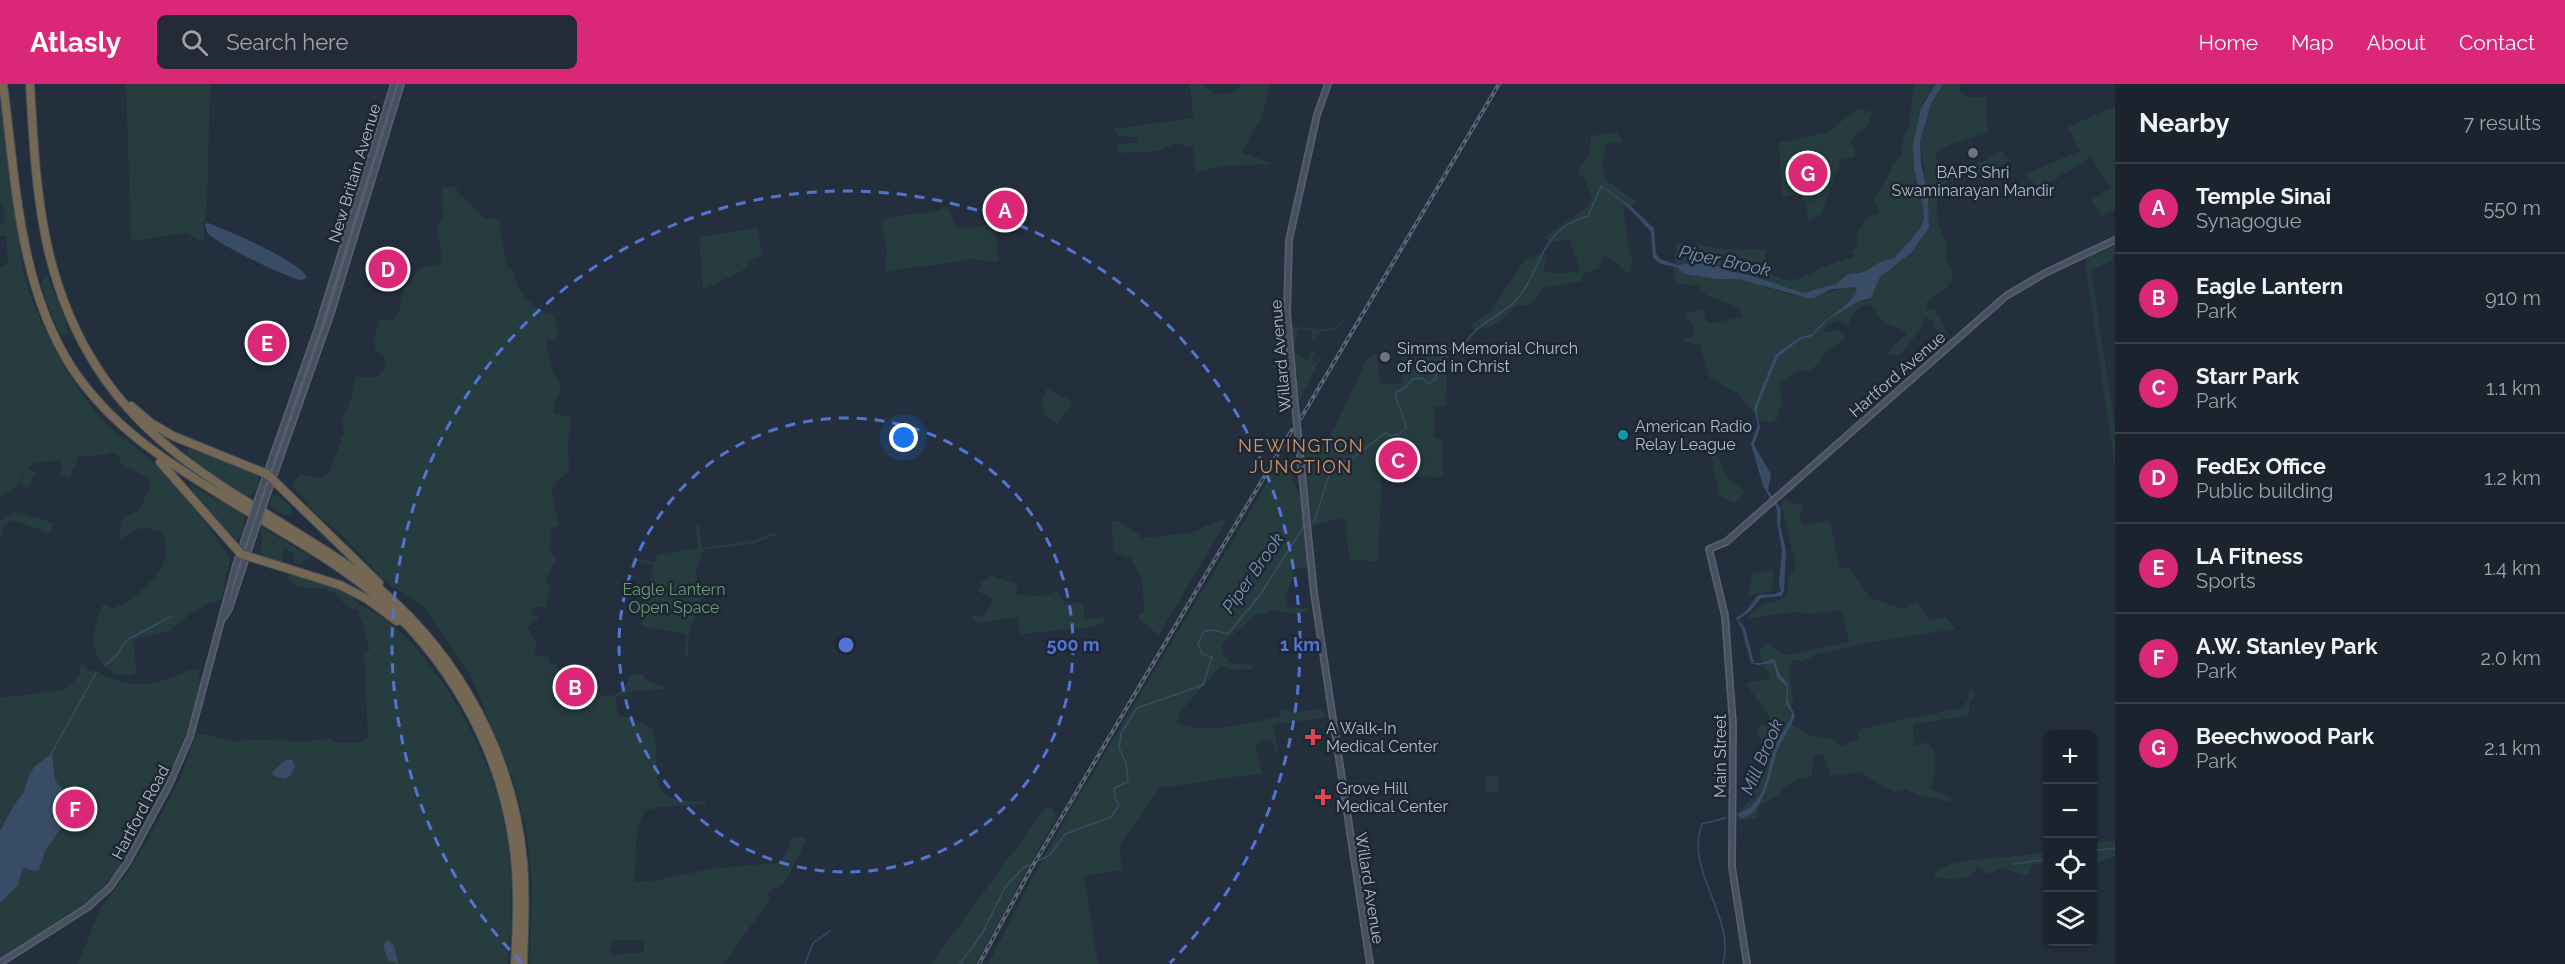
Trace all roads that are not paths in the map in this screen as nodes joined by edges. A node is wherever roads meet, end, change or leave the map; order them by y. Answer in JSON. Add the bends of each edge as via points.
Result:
{"nodes":[{"id":1,"x":3,"y":84,"type":"edge"},
{"id":2,"x":30,"y":84,"type":"edge"},
{"id":3,"x":394,"y":84,"type":"edge"},
{"id":4,"x":401,"y":84,"type":"edge"},
{"id":5,"x":1328,"y":84,"type":"edge"},
{"id":6,"x":2115,"y":240,"type":"edge"},
{"id":7,"x":337,"y":267,"type":"junction"},
{"id":8,"x":345,"y":269,"type":"junction"},
{"id":9,"x":90,"y":357,"type":"junction"},
{"id":10,"x":302,"y":372,"type":"junction"},
{"id":11,"x":310,"y":375,"type":"junction"},
{"id":12,"x":300,"y":378,"type":"junction"},
{"id":13,"x":308,"y":381,"type":"junction"},
{"id":14,"x":290,"y":407,"type":"junction"},
{"id":15,"x":295,"y":416,"type":"junction"},
{"id":16,"x":141,"y":443,"type":"junction"},
{"id":17,"x":270,"y":477,"type":"junction"},
{"id":18,"x":1709,"y":549,"type":"joint"},
{"id":19,"x":243,"y":555,"type":"junction"},
{"id":20,"x":406,"y":614,"type":"junction"},
{"id":21,"x":438,"y":662,"type":"junction"},
{"id":22,"x":0,"y":963,"type":"edge"},
{"id":23,"x":521,"y":963,"type":"edge"},
{"id":24,"x":1370,"y":964,"type":"edge"},
{"id":25,"x":1747,"y":964,"type":"edge"}],
"edges":[{"from":1,"to":16,"type":"highway","via":[[25,247],[44,312],[57,342],[83,383]]},
{"from":2,"to":9,"type":"highway","via":[[36,181],[46,245],[62,299]]},
{"from":3,"to":7,"type":"main road","name":"New Britain Avenue"},
{"from":4,"to":8,"type":"main road","name":"New Britain Avenue"},
{"from":5,"to":24,"type":"main road","name":"Willard Avenue","bridge":true,"via":[[1292,218],[1287,313],[1313,591]]},
{"from":6,"to":18,"type":"main road","name":"Hartford Avenue","via":[[2044,273],[2006,296],[1726,542]]},
{"from":7,"to":8,"type":"main road"},
{"from":7,"to":10,"type":"main road","name":"New Britain Avenue"},
{"from":8,"to":11,"type":"main road","name":"New Britain Avenue"},
{"from":9,"to":17,"type":"highway","via":[[127,401],[156,426]]},
{"from":9,"to":20,"type":"highway","via":[[123,404],[176,455],[347,564]]},
{"from":10,"to":11,"type":"main road"},
{"from":10,"to":12,"type":"main road","name":"Hartford Road"},
{"from":11,"to":13,"type":"main road","name":"Hartford Road"},
{"from":12,"to":13,"type":"main road"},
{"from":12,"to":14,"type":"main road","name":"Hartford Road"},
{"from":13,"to":15,"type":"main road","name":"Hartford Road"},
{"from":14,"to":15,"type":"main road"},
{"from":14,"to":17,"type":"main road","name":"Hartford Road"},
{"from":15,"to":17,"type":"main road","name":"Hartford Road"},
{"from":16,"to":19,"type":"highway"},
{"from":16,"to":21,"type":"highway","via":[[355,579],[398,616]]},
{"from":17,"to":19,"type":"main road","name":"Hartford Road","bridge":true,"via":[[256,527]]},
{"from":17,"to":19,"type":"main road","name":"Hartford Road","bridge":true,"via":[[258,499]]},
{"from":17,"to":20,"type":"highway"},
{"from":18,"to":25,"type":"main road","name":"Main Street","via":[[1725,616],[1733,725],[1732,867]]},
{"from":19,"to":21,"type":"highway","via":[[314,575],[357,594],[396,621]]},
{"from":19,"to":22,"type":"main road","name":"Hartford Road","via":[[224,609],[189,739],[124,868],[86,909]]},
{"from":20,"to":23,"type":"highway","via":[[439,650],[465,689],[504,774],[523,862]]},
{"from":21,"to":23,"type":"highway","via":[[477,726],[505,802],[516,872]]}]}
